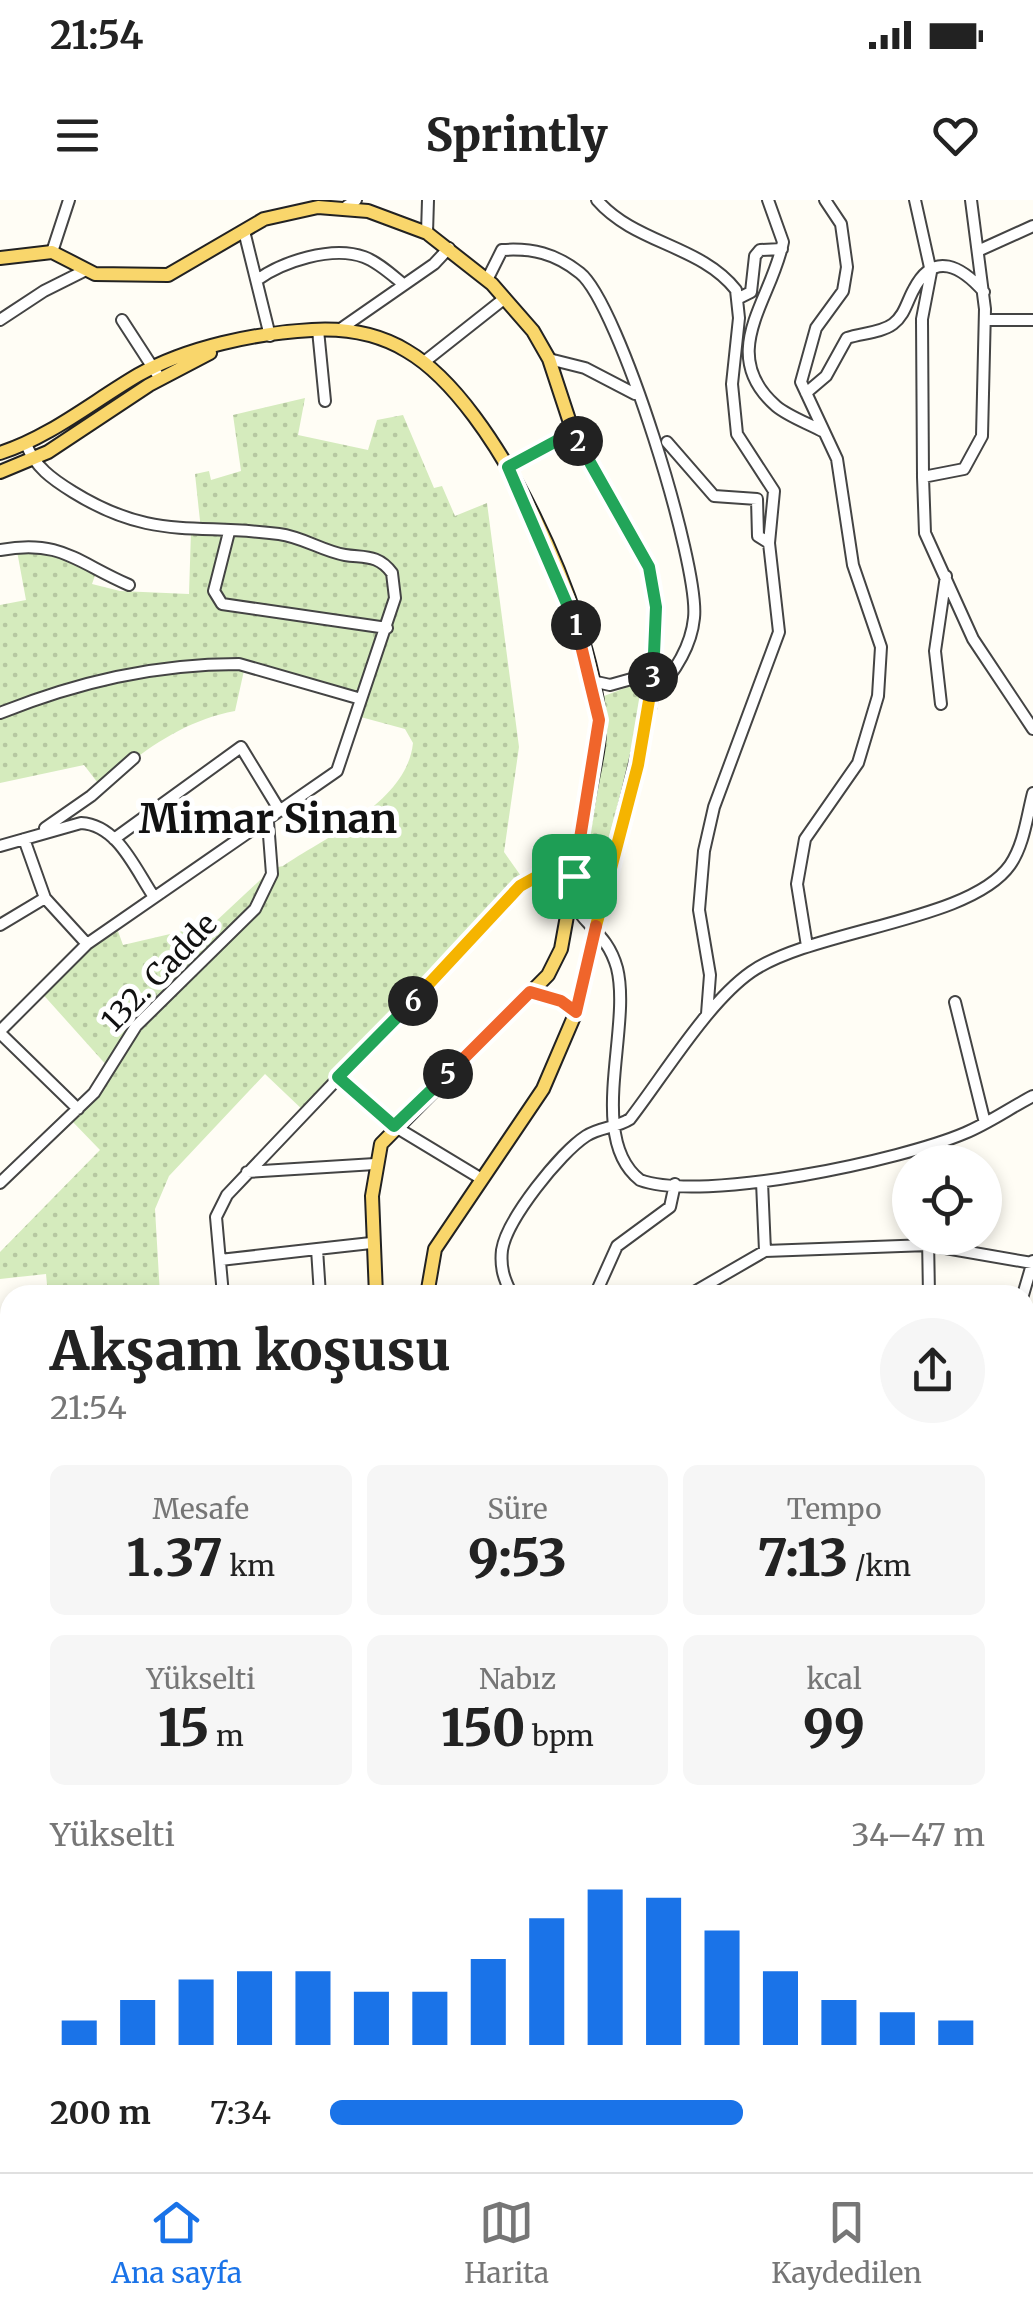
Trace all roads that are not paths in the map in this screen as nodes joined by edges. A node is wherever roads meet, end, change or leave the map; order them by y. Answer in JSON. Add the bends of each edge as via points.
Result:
{"nodes":[{"id":1,"x":69,"y":200,"type":"edge"},
{"id":2,"x":428,"y":200,"type":"edge"},
{"id":3,"x":597,"y":200,"type":"edge"},
{"id":4,"x":768,"y":200,"type":"edge"},
{"id":5,"x":825,"y":200,"type":"edge"},
{"id":6,"x":915,"y":200,"type":"edge"},
{"id":7,"x":971,"y":200,"type":"edge"},
{"id":8,"x":351,"y":203,"type":"edge"},
{"id":9,"x":1033,"y":226,"type":"edge"},
{"id":10,"x":244,"y":231,"type":"junction"},
{"id":11,"x":427,"y":234,"type":"junction"},
{"id":12,"x":448,"y":248,"type":"junction"},
{"id":13,"x":782,"y":248,"type":"junction"},
{"id":14,"x":980,"y":250,"type":"junction"},
{"id":15,"x":52,"y":252,"type":"junction"},
{"id":16,"x":0,"y":258,"type":"edge"},
{"id":17,"x":84,"y":271,"type":"junction"},
{"id":18,"x":930,"y":272,"type":"junction"},
{"id":19,"x":257,"y":280,"type":"junction"},
{"id":20,"x":487,"y":280,"type":"junction"},
{"id":21,"x":403,"y":284,"type":"junction"},
{"id":22,"x":984,"y":292,"type":"junction"},
{"id":23,"x":505,"y":298,"type":"junction"},
{"id":24,"x":738,"y":299,"type":"junction"},
{"id":25,"x":0,"y":320,"type":"edge"},
{"id":26,"x":122,"y":320,"type":"dead end"},
{"id":27,"x":985,"y":320,"type":"junction"},
{"id":28,"x":1033,"y":320,"type":"edge"},
{"id":29,"x":318,"y":330,"type":"junction"},
{"id":30,"x":339,"y":330,"type":"junction"},
{"id":31,"x":270,"y":336,"type":"junction"},
{"id":32,"x":548,"y":360,"type":"junction"},
{"id":33,"x":424,"y":362,"type":"junction"},
{"id":34,"x":157,"y":374,"type":"junction"},
{"id":35,"x":806,"y":393,"type":"junction"},
{"id":36,"x":636,"y":396,"type":"junction"},
{"id":37,"x":325,"y":401,"type":"dead end"},
{"id":38,"x":573,"y":432,"type":"junction"},
{"id":39,"x":825,"y":433,"type":"junction"},
{"id":40,"x":667,"y":442,"type":"dead end"},
{"id":41,"x":26,"y":444,"type":"junction"},
{"id":42,"x":0,"y":453,"type":"edge"},
{"id":43,"x":33,"y":460,"type":"junction"},
{"id":44,"x":508,"y":467,"type":"junction"},
{"id":45,"x":0,"y":472,"type":"edge"},
{"id":46,"x":923,"y":477,"type":"junction"},
{"id":47,"x":229,"y":532,"type":"junction"},
{"id":48,"x":769,"y":543,"type":"junction"},
{"id":49,"x":0,"y":550,"type":"edge"},
{"id":50,"x":946,"y":576,"type":"junction"},
{"id":51,"x":128,"y":584,"type":"dead end"},
{"id":52,"x":387,"y":628,"type":"junction"},
{"id":53,"x":653,"y":673,"type":"junction"},
{"id":54,"x":592,"y":681,"type":"junction"},
{"id":55,"x":651,"y":698,"type":"junction"},
{"id":56,"x":361,"y":699,"type":"junction"},
{"id":57,"x":941,"y":704,"type":"dead end"},
{"id":58,"x":0,"y":713,"type":"edge"},
{"id":59,"x":1033,"y":729,"type":"edge"},
{"id":60,"x":134,"y":758,"type":"dead end"},
{"id":61,"x":1033,"y":793,"type":"edge"},
{"id":62,"x":280,"y":811,"type":"junction"},
{"id":63,"x":268,"y":822,"type":"junction"},
{"id":64,"x":24,"y":838,"type":"junction"},
{"id":65,"x":114,"y":839,"type":"junction"},
{"id":66,"x":0,"y":846,"type":"edge"},
{"id":67,"x":574,"y":876,"type":"junction"},
{"id":68,"x":154,"y":897,"type":"junction"},
{"id":69,"x":45,"y":898,"type":"junction"},
{"id":70,"x":570,"y":898,"type":"junction"},
{"id":71,"x":0,"y":924,"type":"edge"},
{"id":72,"x":596,"y":926,"type":"junction"},
{"id":73,"x":87,"y":944,"type":"junction"},
{"id":74,"x":806,"y":946,"type":"junction"},
{"id":75,"x":530,"y":992,"type":"junction"},
{"id":76,"x":956,"y":1002,"type":"dead end"},
{"id":77,"x":576,"y":1012,"type":"junction"},
{"id":78,"x":707,"y":1014,"type":"junction"},
{"id":79,"x":0,"y":1032,"type":"edge"},
{"id":80,"x":338,"y":1077,"type":"junction"},
{"id":81,"x":1032,"y":1098,"type":"edge"},
{"id":82,"x":78,"y":1108,"type":"junction"},
{"id":83,"x":985,"y":1123,"type":"junction"},
{"id":84,"x":394,"y":1126,"type":"junction"},
{"id":85,"x":614,"y":1129,"type":"junction"},
{"id":86,"x":926,"y":1145,"type":"edge"},
{"id":87,"x":892,"y":1154,"type":"edge"},
{"id":88,"x":374,"y":1164,"type":"junction"},
{"id":89,"x":247,"y":1172,"type":"junction"},
{"id":90,"x":480,"y":1178,"type":"junction"},
{"id":91,"x":762,"y":1182,"type":"junction"},
{"id":92,"x":0,"y":1183,"type":"edge"},
{"id":93,"x":675,"y":1184,"type":"junction"},
{"id":94,"x":372,"y":1243,"type":"junction"},
{"id":95,"x":892,"y":1243,"type":"edge"},
{"id":96,"x":317,"y":1248,"type":"junction"},
{"id":97,"x":765,"y":1251,"type":"junction"},
{"id":98,"x":928,"y":1255,"type":"edge"},
{"id":99,"x":998,"y":1255,"type":"edge"},
{"id":100,"x":220,"y":1260,"type":"junction"},
{"id":101,"x":1033,"y":1262,"type":"edge"},
{"id":102,"x":221,"y":1285,"type":"edge"},
{"id":103,"x":319,"y":1285,"type":"edge"},
{"id":104,"x":375,"y":1285,"type":"edge"},
{"id":105,"x":428,"y":1285,"type":"edge"},
{"id":106,"x":507,"y":1285,"type":"edge"},
{"id":107,"x":600,"y":1285,"type":"edge"},
{"id":108,"x":706,"y":1285,"type":"edge"},
{"id":109,"x":929,"y":1285,"type":"edge"}],
"edges":[{"from":1,"to":15,"type":"street"},
{"from":2,"to":11,"type":"street"},
{"from":3,"to":24,"type":"street","via":[[629,228],[725,276]]},
{"from":4,"to":13,"type":"street"},
{"from":5,"to":35,"type":"street","via":[[842,224],[847,267],[844,291],[807,352],[801,382]]},
{"from":6,"to":18,"type":"street"},
{"from":7,"to":14,"type":"street"},
{"from":8,"to":10,"type":"main road","via":[[280,213]]},
{"from":8,"to":11,"type":"main road"},
{"from":9,"to":14,"type":"street"},
{"from":10,"to":17,"type":"main road","via":[[168,275]]},
{"from":10,"to":19,"type":"street"},
{"from":11,"to":12,"type":"main road"},
{"from":12,"to":20,"type":"main road"},
{"from":12,"to":21,"type":"street"},
{"from":13,"to":24,"type":"street","via":[[760,250],[751,292]]},
{"from":13,"to":39,"type":"street","via":[[750,329],[751,366],[777,407]]},
{"from":14,"to":22,"type":"street"},
{"from":15,"to":16,"type":"main road"},
{"from":15,"to":17,"type":"main road"},
{"from":17,"to":25,"type":"street"},
{"from":18,"to":22,"type":"street","via":[[949,265],[964,269]]},
{"from":18,"to":35,"type":"street","via":[[890,326],[846,338],[826,376]]},
{"from":18,"to":46,"type":"street","via":[[922,319]]},
{"from":19,"to":21,"type":"street","via":[[278,265],[343,254],[363,256]]},
{"from":19,"to":31,"type":"street"},
{"from":20,"to":23,"type":"main road"},
{"from":20,"to":36,"type":"street","via":[[502,250],[536,248],[582,275],[623,346]]},
{"from":21,"to":30,"type":"street"},
{"from":22,"to":27,"type":"street"},
{"from":23,"to":32,"type":"main road"},
{"from":23,"to":33,"type":"street"},
{"from":24,"to":48,"type":"street","via":[[732,384],[737,434],[774,491]]},
{"from":26,"to":34,"type":"street"},
{"from":27,"to":28,"type":"street"},
{"from":27,"to":46,"type":"street","via":[[982,436],[964,469]]},
{"from":29,"to":30,"type":"main road"},
{"from":29,"to":31,"type":"main road"},
{"from":29,"to":37,"type":"street"},
{"from":30,"to":33,"type":"main road","via":[[388,342]]},
{"from":31,"to":34,"type":"main road","via":[[222,346]]},
{"from":32,"to":36,"type":"street","via":[[617,382]]},
{"from":32,"to":38,"type":"main road"},
{"from":33,"to":44,"type":"main road","via":[[465,404]]},
{"from":34,"to":41,"type":"main road"},
{"from":34,"to":43,"type":"main road"},
{"from":35,"to":39,"type":"street"},
{"from":36,"to":55,"type":"street","via":[[681,520],[695,612],[684,652]]},
{"from":38,"to":44,"type":"street"},
{"from":38,"to":53,"type":"main road","via":[[649,567],[656,607]]},
{"from":39,"to":74,"type":"street","via":[[838,460],[853,566],[881,647],[878,696],[858,762],[805,839],[797,884]]},
{"from":40,"to":48,"type":"street","via":[[714,496],[756,499],[758,536]]},
{"from":41,"to":42,"type":"main road"},
{"from":41,"to":43,"type":"street"},
{"from":43,"to":45,"type":"main road"},
{"from":43,"to":47,"type":"street","via":[[106,512],[163,529]]},
{"from":44,"to":54,"type":"main road","via":[[566,594]]},
{"from":46,"to":50,"type":"street","via":[[925,533]]},
{"from":47,"to":52,"type":"street","via":[[295,536],[380,562],[394,580]]},
{"from":47,"to":52,"type":"street","via":[[214,591],[222,604]]},
{"from":48,"to":78,"type":"street","via":[[779,632],[714,807],[699,884],[710,975]]},
{"from":49,"to":51,"type":"street","via":[[53,548]]},
{"from":50,"to":57,"type":"street","via":[[935,651]]},
{"from":50,"to":59,"type":"street","via":[[973,639]]},
{"from":52,"to":56,"type":"street"},
{"from":53,"to":54,"type":"street","via":[[610,685]]},
{"from":53,"to":55,"type":"main road"},
{"from":54,"to":67,"type":"main road","via":[[597,746]]},
{"from":55,"to":72,"type":"main road"},
{"from":56,"to":58,"type":"street","via":[[218,664],[119,673]]},
{"from":56,"to":62,"type":"street","via":[[337,771]]},
{"from":60,"to":64,"type":"street","via":[[68,814]]},
{"from":61,"to":74,"type":"street","via":[[1018,851],[986,888]]},
{"from":62,"to":63,"type":"street"},
{"from":62,"to":65,"type":"street","via":[[241,747]]},
{"from":63,"to":68,"type":"street"},
{"from":63,"to":82,"type":"street","name":"132. Cadde","via":[[272,874],[254,909],[136,1026]]},
{"from":64,"to":65,"type":"street","via":[[81,823],[104,828]]},
{"from":64,"to":66,"type":"street"},
{"from":64,"to":69,"type":"street"},
{"from":65,"to":68,"type":"street"},
{"from":67,"to":70,"type":"main road"},
{"from":67,"to":80,"type":"street","via":[[538,876],[520,886]]},
{"from":68,"to":73,"type":"street"},
{"from":69,"to":71,"type":"street"},
{"from":69,"to":73,"type":"street"},
{"from":70,"to":72,"type":"street"},
{"from":70,"to":75,"type":"main road","via":[[556,963]]},
{"from":72,"to":77,"type":"main road"},
{"from":72,"to":85,"type":"street","via":[[620,986]]},
{"from":73,"to":79,"type":"street"},
{"from":74,"to":78,"type":"street","via":[[752,971]]},
{"from":75,"to":77,"type":"main road"},
{"from":75,"to":84,"type":"main road"},
{"from":76,"to":83,"type":"street"},
{"from":77,"to":90,"type":"main road","via":[[543,1089]]},
{"from":78,"to":85,"type":"street","via":[[630,1119]]},
{"from":79,"to":82,"type":"street"},
{"from":80,"to":84,"type":"street"},
{"from":80,"to":89,"type":"street"},
{"from":81,"to":83,"type":"street"},
{"from":82,"to":92,"type":"street","name":"132. Cadde"},
{"from":83,"to":86,"type":"street"},
{"from":84,"to":88,"type":"main road"},
{"from":84,"to":90,"type":"street"},
{"from":85,"to":93,"type":"street","via":[[631,1173],[650,1183]]},
{"from":85,"to":106,"type":"street","via":[[586,1136],[538,1186],[502,1245]]},
{"from":87,"to":91,"type":"street"},
{"from":88,"to":89,"type":"street"},
{"from":88,"to":94,"type":"main road"},
{"from":89,"to":100,"type":"street","via":[[216,1217]]},
{"from":90,"to":105,"type":"main road","via":[[435,1249]]},
{"from":91,"to":93,"type":"street"},
{"from":91,"to":97,"type":"street"},
{"from":93,"to":107,"type":"street","via":[[670,1207],[617,1246]]},
{"from":94,"to":96,"type":"street"},
{"from":94,"to":104,"type":"main road"},
{"from":95,"to":97,"type":"street"},
{"from":96,"to":100,"type":"street"},
{"from":96,"to":103,"type":"street"},
{"from":97,"to":108,"type":"street"},
{"from":98,"to":109,"type":"street"},
{"from":99,"to":101,"type":"street"},
{"from":100,"to":102,"type":"street"}]}
